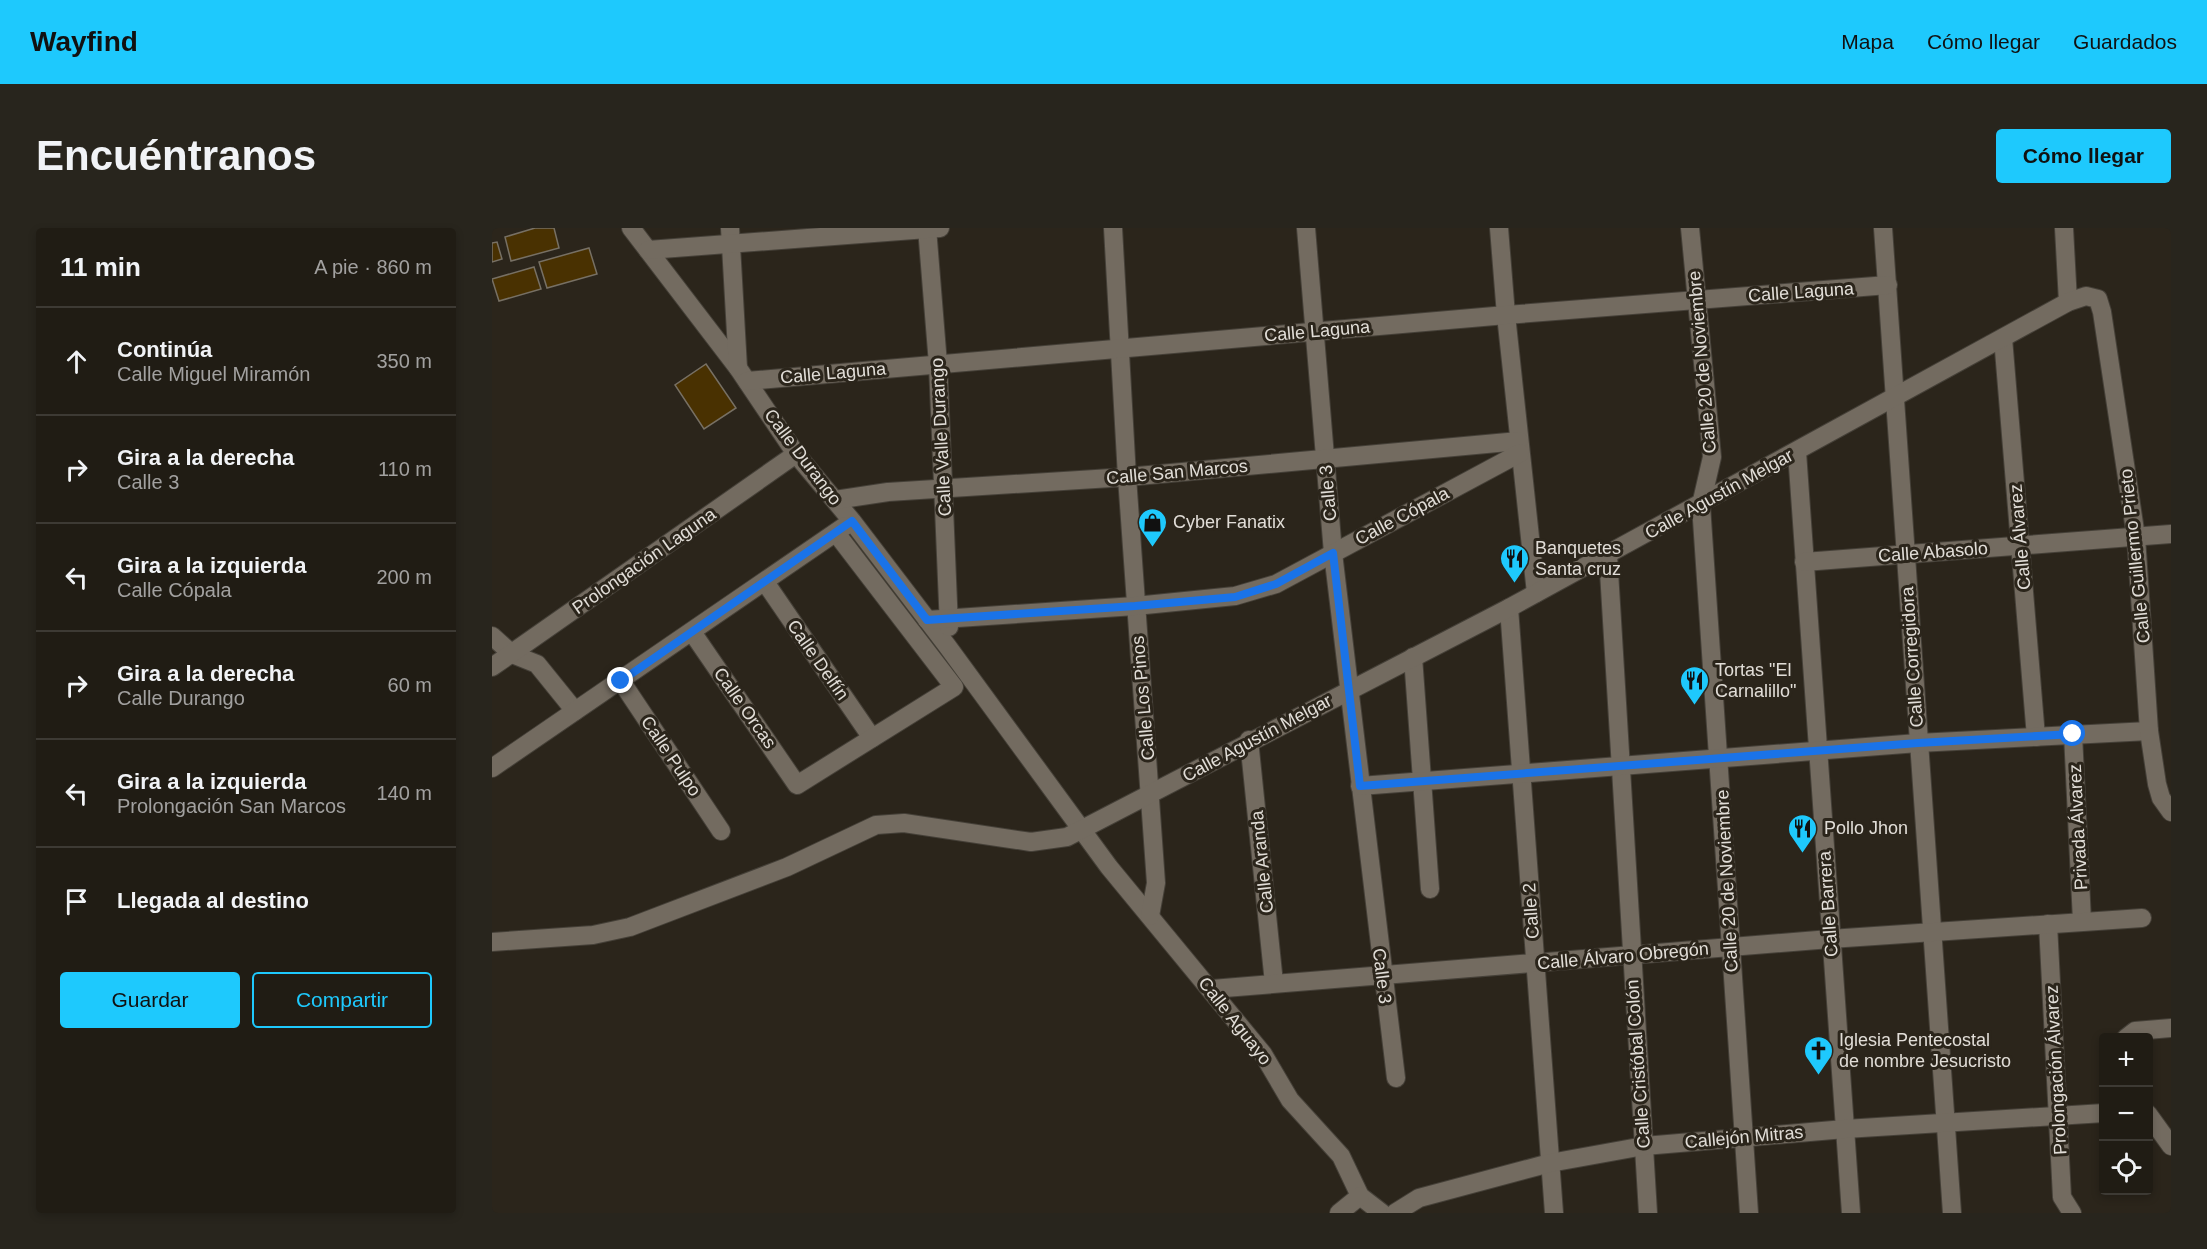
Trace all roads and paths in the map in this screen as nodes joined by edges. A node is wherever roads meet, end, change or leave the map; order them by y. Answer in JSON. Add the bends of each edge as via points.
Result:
{"nodes":[{"id":1,"x":632,"y":228,"type":"edge"},
{"id":2,"x":931,"y":228,"type":"edge"},
{"id":3,"x":1113,"y":228,"type":"edge"},
{"id":4,"x":1306,"y":228,"type":"edge"},
{"id":5,"x":1499,"y":228,"type":"edge"},
{"id":6,"x":1690,"y":228,"type":"edge"},
{"id":7,"x":1883,"y":228,"type":"edge"},
{"id":8,"x":2064,"y":228,"type":"edge"},
{"id":9,"x":731,"y":236,"type":"edge"},
{"id":10,"x":648,"y":250,"type":"junction"},
{"id":11,"x":1888,"y":285,"type":"junction"},
{"id":12,"x":2098,"y":299,"type":"joint"},
{"id":13,"x":1696,"y":300,"type":"junction"},
{"id":14,"x":2067,"y":302,"type":"junction"},
{"id":15,"x":1506,"y":315,"type":"junction"},
{"id":16,"x":1314,"y":331,"type":"junction"},
{"id":17,"x":2003,"y":338,"type":"junction"},
{"id":18,"x":1119,"y":348,"type":"junction"},
{"id":19,"x":938,"y":364,"type":"junction"},
{"id":20,"x":742,"y":375,"type":"junction"},
{"id":21,"x":1896,"y":397,"type":"junction"},
{"id":22,"x":1520,"y":447,"type":"junction"},
{"id":23,"x":1797,"y":452,"type":"junction"},
{"id":24,"x":796,"y":453,"type":"junction"},
{"id":25,"x":1325,"y":459,"type":"junction"},
{"id":26,"x":1127,"y":477,"type":"junction"},
{"id":27,"x":943,"y":489,"type":"junction"},
{"id":28,"x":835,"y":500,"type":"junction"},
{"id":29,"x":1701,"y":505,"type":"junction"},
{"id":30,"x":852,"y":521,"type":"junction"},
{"id":31,"x":836,"y":533,"type":"junction"},
{"id":32,"x":2171,"y":534,"type":"edge"},
{"id":33,"x":2136,"y":537,"type":"junction"},
{"id":34,"x":2021,"y":546,"type":"junction"},
{"id":35,"x":1333,"y":553,"type":"junction"},
{"id":36,"x":1906,"y":554,"type":"junction"},
{"id":37,"x":1608,"y":555,"type":"junction"},
{"id":38,"x":1804,"y":562,"type":"junction"},
{"id":39,"x":765,"y":582,"type":"junction"},
{"id":40,"x":1536,"y":593,"type":"junction"},
{"id":41,"x":1135,"y":606,"type":"junction"},
{"id":42,"x":1509,"y":608,"type":"junction"},
{"id":43,"x":949,"y":618,"type":"junction"},
{"id":44,"x":927,"y":620,"type":"junction"},
{"id":45,"x":692,"y":632,"type":"junction"},
{"id":46,"x":492,"y":636,"type":"edge"},
{"id":47,"x":948,"y":647,"type":"junction"},
{"id":48,"x":512,"y":654,"type":"junction"},
{"id":49,"x":1413,"y":657,"type":"junction"},
{"id":50,"x":492,"y":667,"type":"edge"},
{"id":51,"x":621,"y":681,"type":"junction"},
{"id":52,"x":1349,"y":689,"type":"junction"},
{"id":53,"x":575,"y":711,"type":"junction"},
{"id":54,"x":2149,"y":731,"type":"junction"},
{"id":55,"x":2073,"y":734,"type":"junction"},
{"id":56,"x":2036,"y":737,"type":"junction"},
{"id":57,"x":872,"y":738,"type":"junction"},
{"id":58,"x":1250,"y":740,"type":"junction"},
{"id":59,"x":1918,"y":743,"type":"junction"},
{"id":60,"x":1817,"y":751,"type":"junction"},
{"id":61,"x":1720,"y":759,"type":"junction"},
{"id":62,"x":1620,"y":766,"type":"junction"},
{"id":63,"x":492,"y":768,"type":"edge"},
{"id":64,"x":1522,"y":774,"type":"junction"},
{"id":65,"x":1423,"y":782,"type":"junction"},
{"id":66,"x":1360,"y":786,"type":"junction"},
{"id":67,"x":1151,"y":795,"type":"junction"},
{"id":68,"x":2171,"y":812,"type":"edge"},
{"id":69,"x":1084,"y":830,"type":"junction"},
{"id":70,"x":721,"y":831,"type":"dead end"},
{"id":71,"x":1430,"y":889,"type":"dead end"},
{"id":72,"x":1150,"y":916,"type":"junction"},
{"id":73,"x":2142,"y":918,"type":"dead end"},
{"id":74,"x":2082,"y":921,"type":"junction"},
{"id":75,"x":2048,"y":924,"type":"junction"},
{"id":76,"x":1930,"y":931,"type":"junction"},
{"id":77,"x":1830,"y":939,"type":"junction"},
{"id":78,"x":492,"y":942,"type":"edge"},
{"id":79,"x":1731,"y":947,"type":"junction"},
{"id":80,"x":1630,"y":955,"type":"junction"},
{"id":81,"x":1534,"y":963,"type":"junction"},
{"id":82,"x":1382,"y":975,"type":"junction"},
{"id":83,"x":1274,"y":983,"type":"junction"},
{"id":84,"x":1212,"y":989,"type":"junction"},
{"id":85,"x":2171,"y":1028,"type":"edge"},
{"id":86,"x":2132,"y":1033,"type":"edge"},
{"id":87,"x":1396,"y":1078,"type":"dead end"},
{"id":88,"x":2099,"y":1113,"type":"edge"},
{"id":89,"x":2059,"y":1114,"type":"junction"},
{"id":90,"x":2153,"y":1120,"type":"edge"},
{"id":91,"x":1944,"y":1122,"type":"junction"},
{"id":92,"x":1845,"y":1129,"type":"junction"},
{"id":93,"x":1744,"y":1136,"type":"junction"},
{"id":94,"x":2169,"y":1140,"type":"edge"},
{"id":95,"x":1644,"y":1146,"type":"junction"},
{"id":96,"x":1550,"y":1163,"type":"junction"},
{"id":97,"x":1360,"y":1196,"type":"junction"},
{"id":98,"x":1339,"y":1213,"type":"edge"},
{"id":99,"x":1383,"y":1213,"type":"edge"},
{"id":100,"x":1395,"y":1213,"type":"edge"},
{"id":101,"x":1554,"y":1213,"type":"edge"},
{"id":102,"x":1648,"y":1213,"type":"edge"},
{"id":103,"x":1749,"y":1213,"type":"edge"},
{"id":104,"x":1851,"y":1213,"type":"edge"},
{"id":105,"x":1952,"y":1213,"type":"edge"},
{"id":106,"x":2072,"y":1213,"type":"edge"}],
"edges":[{"from":1,"to":10,"type":"street","name":"Calle Durango"},
{"from":2,"to":9,"type":"street"},
{"from":2,"to":19,"type":"street","name":"Calle Valle Durango"},
{"from":3,"to":18,"type":"street","name":"Calle Los Pinos"},
{"from":4,"to":16,"type":"street","name":"Calle 3"},
{"from":5,"to":15,"type":"street"},
{"from":6,"to":13,"type":"street","name":"Calle 20 de Noviembre"},
{"from":7,"to":11,"type":"street","name":"Calle Corregidora"},
{"from":8,"to":14,"type":"street"},
{"from":9,"to":10,"type":"street"},
{"from":9,"to":20,"type":"street"},
{"from":10,"to":20,"type":"street","name":"Calle Durango"},
{"from":11,"to":13,"type":"street","name":"Calle Laguna"},
{"from":11,"to":21,"type":"street","name":"Calle Corregidora"},
{"from":12,"to":14,"type":"street","name":"Calle Agustín Melgar","via":[[2086,296]]},
{"from":12,"to":33,"type":"street","name":"Calle Guillermo Prieto"},
{"from":13,"to":15,"type":"street","name":"Calle Laguna"},
{"from":13,"to":29,"type":"street","name":"Calle 20 de Noviembre","via":[[1712,457]]},
{"from":14,"to":17,"type":"street","name":"Calle Agustín Melgar"},
{"from":15,"to":16,"type":"street","name":"Calle Laguna"},
{"from":15,"to":22,"type":"street"},
{"from":16,"to":18,"type":"street","name":"Calle Laguna"},
{"from":16,"to":25,"type":"street","name":"Calle 3"},
{"from":17,"to":21,"type":"street","name":"Calle Agustín Melgar"},
{"from":17,"to":34,"type":"street","name":"Calle Álvarez"},
{"from":18,"to":19,"type":"street","name":"Calle Laguna"},
{"from":18,"to":26,"type":"street","name":"Calle Los Pinos"},
{"from":19,"to":20,"type":"street","name":"Calle Laguna"},
{"from":19,"to":27,"type":"street","name":"Calle Valle Durango"},
{"from":20,"to":24,"type":"street","name":"Calle Durango"},
{"from":21,"to":23,"type":"street","name":"Calle Agustín Melgar"},
{"from":21,"to":36,"type":"street","name":"Calle Corregidora"},
{"from":22,"to":25,"type":"street","name":"Calle San Marcos"},
{"from":22,"to":35,"type":"street","name":"Calle Cópala"},
{"from":22,"to":40,"type":"street"},
{"from":23,"to":29,"type":"street","name":"Calle Agustín Melgar"},
{"from":23,"to":38,"type":"street","name":"Calle Barrera"},
{"from":24,"to":28,"type":"street","name":"Calle Durango"},
{"from":24,"to":48,"type":"street","name":"Prolongación Laguna"},
{"from":25,"to":26,"type":"street","name":"Calle San Marcos"},
{"from":25,"to":35,"type":"street","name":"Calle 3"},
{"from":26,"to":27,"type":"street","name":"Calle San Marcos"},
{"from":26,"to":41,"type":"street","name":"Calle Los Pinos"},
{"from":27,"to":28,"type":"street","name":"Calle San Marcos"},
{"from":27,"to":43,"type":"street","name":"Calle Valle Durango"},
{"from":28,"to":30,"type":"street","name":"Calle Durango"},
{"from":29,"to":37,"type":"street","name":"Calle Agustín Melgar"},
{"from":29,"to":61,"type":"street","name":"Calle 20 de Noviembre"},
{"from":30,"to":31,"type":"street"},
{"from":30,"to":44,"type":"street","name":"Calle Durango"},
{"from":31,"to":39,"type":"street"},
{"from":31,"to":57,"type":"street","via":[[954,687]]},
{"from":32,"to":33,"type":"street","name":"Calle Abasolo"},
{"from":33,"to":34,"type":"street","name":"Calle Abasolo"},
{"from":33,"to":54,"type":"street","name":"Calle Guillermo Prieto"},
{"from":34,"to":36,"type":"street","name":"Calle Abasolo"},
{"from":34,"to":56,"type":"street","name":"Calle Álvarez"},
{"from":35,"to":41,"type":"street","name":"Calle Cópala","via":[[1251,593]]},
{"from":35,"to":52,"type":"street","name":"Calle 3"},
{"from":36,"to":38,"type":"street","name":"Calle Abasolo"},
{"from":36,"to":59,"type":"street","name":"Calle Corregidora"},
{"from":37,"to":40,"type":"street","name":"Calle Agustín Melgar"},
{"from":37,"to":62,"type":"street","name":"Calle Cristóbal Colón"},
{"from":38,"to":60,"type":"street","name":"Calle Barrera"},
{"from":39,"to":45,"type":"street"},
{"from":39,"to":57,"type":"street","name":"Calle Delfín"},
{"from":40,"to":42,"type":"street","name":"Calle Agustín Melgar"},
{"from":41,"to":43,"type":"street","name":"Calle Cópala"},
{"from":41,"to":67,"type":"street","name":"Calle Los Pinos"},
{"from":42,"to":49,"type":"street","name":"Calle Agustín Melgar"},
{"from":42,"to":64,"type":"street","name":"Calle 2"},
{"from":43,"to":44,"type":"street","name":"Calle Cópala"},
{"from":43,"to":47,"type":"street","name":"Calle Valle Durango"},
{"from":44,"to":47,"type":"street","name":"Calle Durango"},
{"from":45,"to":51,"type":"street"},
{"from":45,"to":57,"type":"street","name":"Calle Orcas","via":[[797,785]]},
{"from":46,"to":48,"type":"street"},
{"from":47,"to":69,"type":"street","name":"Calle Durango"},
{"from":48,"to":50,"type":"street","name":"Prolongación Laguna"},
{"from":48,"to":53,"type":"street","via":[[537,664]]},
{"from":49,"to":52,"type":"street","name":"Calle Agustín Melgar"},
{"from":49,"to":65,"type":"street"},
{"from":51,"to":53,"type":"street"},
{"from":51,"to":70,"type":"street","name":"Calle Pulpo"},
{"from":52,"to":58,"type":"street","name":"Calle Agustín Melgar"},
{"from":52,"to":66,"type":"street","name":"Calle 3"},
{"from":53,"to":63,"type":"street"},
{"from":54,"to":55,"type":"street"},
{"from":54,"to":68,"type":"street","name":"Calle Guillermo Prieto","via":[[2157,784]]},
{"from":55,"to":56,"type":"street"},
{"from":55,"to":74,"type":"street","name":"Privada Álvarez"},
{"from":56,"to":59,"type":"street"},
{"from":58,"to":67,"type":"street","name":"Calle Agustín Melgar"},
{"from":58,"to":83,"type":"street","name":"Calle Aranda"},
{"from":59,"to":60,"type":"street"},
{"from":59,"to":76,"type":"street","name":"Calle Corregidora"},
{"from":60,"to":61,"type":"street"},
{"from":60,"to":77,"type":"street","name":"Calle Barrera"},
{"from":61,"to":62,"type":"street"},
{"from":61,"to":79,"type":"street","name":"Calle 20 de Noviembre"},
{"from":62,"to":64,"type":"street"},
{"from":62,"to":80,"type":"street","name":"Calle Cristóbal Colón"},
{"from":64,"to":65,"type":"street"},
{"from":64,"to":81,"type":"street","name":"Calle 2"},
{"from":65,"to":66,"type":"street"},
{"from":65,"to":71,"type":"street"},
{"from":66,"to":82,"type":"street","name":"Calle 3"},
{"from":67,"to":69,"type":"street","name":"Calle Agustín Melgar"},
{"from":67,"to":72,"type":"street","name":"Calle Los Pinos","via":[[1156,888]]},
{"from":69,"to":72,"type":"street","name":"Calle Aguayo"},
{"from":69,"to":78,"type":"street","name":"Calle Agustín Melgar","via":[[1050,841],[1031,842],[904,823],[876,825],[787,867],[630,927],[593,935]]},
{"from":72,"to":84,"type":"street","name":"Calle Aguayo"},
{"from":73,"to":74,"type":"street","name":"Calle Álvaro Obregón"},
{"from":74,"to":75,"type":"street","name":"Calle Álvaro Obregón"},
{"from":75,"to":76,"type":"street","name":"Calle Álvaro Obregón"},
{"from":75,"to":89,"type":"street","name":"Prolongación Álvarez"},
{"from":76,"to":77,"type":"street","name":"Calle Álvaro Obregón"},
{"from":76,"to":91,"type":"street","name":"Calle Corregidora"},
{"from":77,"to":79,"type":"street","name":"Calle Álvaro Obregón"},
{"from":77,"to":92,"type":"street","name":"Calle Barrera"},
{"from":79,"to":80,"type":"street","name":"Calle Álvaro Obregón"},
{"from":79,"to":93,"type":"street","name":"Calle 20 de Noviembre"},
{"from":80,"to":81,"type":"street","name":"Calle Álvaro Obregón"},
{"from":80,"to":95,"type":"street","name":"Calle Cristóbal Colón"},
{"from":81,"to":82,"type":"street","name":"Calle Álvaro Obregón"},
{"from":81,"to":96,"type":"street","name":"Calle 2"},
{"from":82,"to":83,"type":"street","name":"Calle Álvaro Obregón"},
{"from":82,"to":87,"type":"street","name":"Calle 3"},
{"from":83,"to":84,"type":"street","name":"Calle Álvaro Obregón"},
{"from":84,"to":97,"type":"street","name":"Calle Aguayo","via":[[1268,1060],[1287,1095],[1341,1156]]},
{"from":85,"to":86,"type":"street"},
{"from":88,"to":89,"type":"street","name":"Callejón Mitras"},
{"from":89,"to":91,"type":"street","name":"Callejón Mitras"},
{"from":89,"to":106,"type":"street","name":"Prolongación Álvarez","via":[[2062,1197]]},
{"from":90,"to":94,"type":"street"},
{"from":91,"to":92,"type":"street","name":"Callejón Mitras"},
{"from":91,"to":105,"type":"street","name":"Calle Corregidora"},
{"from":92,"to":93,"type":"street","name":"Callejón Mitras"},
{"from":92,"to":104,"type":"street","name":"Calle Barrera"},
{"from":93,"to":95,"type":"street","name":"Callejón Mitras"},
{"from":93,"to":103,"type":"street","name":"Calle 20 de Noviembre"},
{"from":95,"to":96,"type":"street","name":"Callejón Mitras"},
{"from":95,"to":102,"type":"street","name":"Calle Cristóbal Colón"},
{"from":96,"to":100,"type":"street","name":"Callejón Mitras","via":[[1411,1201]]},
{"from":96,"to":101,"type":"street","name":"Calle 2"},
{"from":97,"to":98,"type":"street"},
{"from":97,"to":99,"type":"street","name":"Calle Aguayo"}]}
